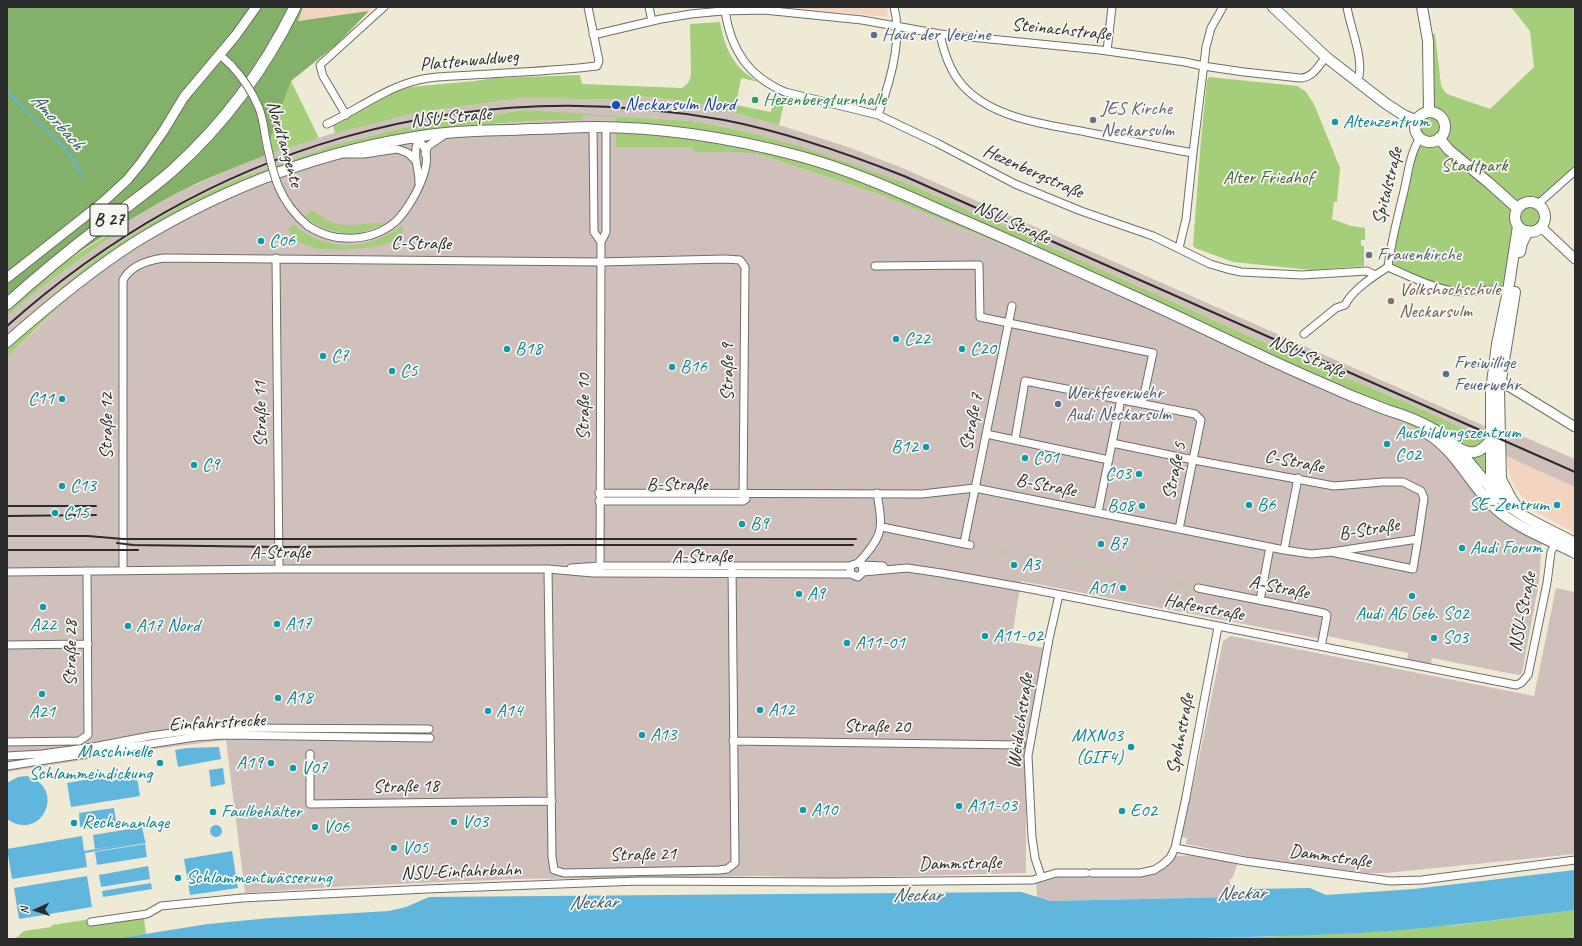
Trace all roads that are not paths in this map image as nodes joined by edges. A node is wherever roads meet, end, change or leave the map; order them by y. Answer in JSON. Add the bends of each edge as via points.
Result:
{"nodes":[{"id":1,"x":256,"y":7,"type":"edge"},
{"id":2,"x":295,"y":7,"type":"edge"},
{"id":3,"x":384,"y":7,"type":"edge"},
{"id":4,"x":588,"y":7,"type":"edge"},
{"id":5,"x":649,"y":7,"type":"edge"},
{"id":6,"x":894,"y":7,"type":"edge"},
{"id":7,"x":1112,"y":7,"type":"edge"},
{"id":8,"x":1223,"y":7,"type":"edge"},
{"id":9,"x":1273,"y":7,"type":"edge"},
{"id":10,"x":1347,"y":7,"type":"edge"},
{"id":11,"x":1422,"y":7,"type":"edge"},
{"id":12,"x":725,"y":11,"type":"junction"},
{"id":13,"x":652,"y":21,"type":"junction"},
{"id":14,"x":897,"y":25,"type":"junction"},
{"id":15,"x":593,"y":34,"type":"junction"},
{"id":16,"x":940,"y":34,"type":"junction"},
{"id":17,"x":1107,"y":51,"type":"junction"},
{"id":18,"x":220,"y":55,"type":"junction"},
{"id":19,"x":1326,"y":57,"type":"junction"},
{"id":20,"x":1203,"y":66,"type":"junction"},
{"id":21,"x":1358,"y":80,"type":"junction"},
{"id":22,"x":1429,"y":112,"type":"junction"},
{"id":23,"x":346,"y":115,"type":"junction"},
{"id":24,"x":878,"y":115,"type":"junction"},
{"id":25,"x":1416,"y":120,"type":"junction"},
{"id":26,"x":327,"y":124,"type":"dead end"},
{"id":27,"x":594,"y":127,"type":"junction"},
{"id":28,"x":606,"y":128,"type":"junction"},
{"id":29,"x":447,"y":133,"type":"junction"},
{"id":30,"x":417,"y":138,"type":"junction"},
{"id":31,"x":1420,"y":138,"type":"junction"},
{"id":32,"x":1439,"y":138,"type":"junction"},
{"id":33,"x":1192,"y":152,"type":"junction"},
{"id":34,"x":425,"y":154,"type":"junction"},
{"id":35,"x":332,"y":155,"type":"junction"},
{"id":36,"x":415,"y":160,"type":"junction"},
{"id":37,"x":1575,"y":171,"type":"edge"},
{"id":38,"x":419,"y":185,"type":"junction"},
{"id":39,"x":1538,"y":204,"type":"junction"},
{"id":40,"x":1517,"y":208,"type":"junction"},
{"id":41,"x":1518,"y":226,"type":"junction"},
{"id":42,"x":1541,"y":227,"type":"junction"},
{"id":43,"x":1528,"y":232,"type":"junction"},
{"id":44,"x":601,"y":242,"type":"junction"},
{"id":45,"x":1179,"y":248,"type":"junction"},
{"id":46,"x":276,"y":258,"type":"junction"},
{"id":47,"x":725,"y":259,"type":"joint"},
{"id":48,"x":1575,"y":259,"type":"edge"},
{"id":49,"x":600,"y":262,"type":"junction"},
{"id":50,"x":876,"y":266,"type":"dead end"},
{"id":51,"x":1388,"y":267,"type":"junction"},
{"id":52,"x":1375,"y":275,"type":"junction"},
{"id":53,"x":7,"y":278,"type":"edge"},
{"id":54,"x":124,"y":280,"type":"joint"},
{"id":55,"x":1508,"y":290,"type":"junction"},
{"id":56,"x":7,"y":304,"type":"edge"},
{"id":57,"x":1012,"y":306,"type":"dead end"},
{"id":58,"x":1512,"y":309,"type":"junction"},
{"id":59,"x":1009,"y":323,"type":"junction"},
{"id":60,"x":1304,"y":334,"type":"dead end"},
{"id":61,"x":7,"y":342,"type":"edge"},
{"id":62,"x":1496,"y":379,"type":"junction"},
{"id":63,"x":1121,"y":399,"type":"junction"},
{"id":64,"x":1142,"y":404,"type":"junction"},
{"id":65,"x":1387,"y":410,"type":"junction"},
{"id":66,"x":1575,"y":427,"type":"edge"},
{"id":67,"x":986,"y":434,"type":"junction"},
{"id":68,"x":1015,"y":440,"type":"junction"},
{"id":69,"x":1491,"y":440,"type":"junction"},
{"id":70,"x":1112,"y":443,"type":"junction"},
{"id":71,"x":1453,"y":443,"type":"junction"},
{"id":72,"x":1109,"y":460,"type":"junction"},
{"id":73,"x":1194,"y":460,"type":"junction"},
{"id":74,"x":1298,"y":478,"type":"junction"},
{"id":75,"x":1501,"y":479,"type":"junction"},
{"id":76,"x":1491,"y":487,"type":"junction"},
{"id":77,"x":975,"y":488,"type":"junction"},
{"id":78,"x":599,"y":493,"type":"junction"},
{"id":79,"x":877,"y":493,"type":"junction"},
{"id":80,"x":1498,"y":495,"type":"junction"},
{"id":81,"x":743,"y":497,"type":"junction"},
{"id":82,"x":599,"y":501,"type":"junction"},
{"id":83,"x":1491,"y":504,"type":"junction"},
{"id":84,"x":1098,"y":512,"type":"junction"},
{"id":85,"x":1527,"y":518,"type":"junction"},
{"id":86,"x":882,"y":527,"type":"junction"},
{"id":87,"x":1179,"y":529,"type":"junction"},
{"id":88,"x":1557,"y":538,"type":"junction"},
{"id":89,"x":1418,"y":539,"type":"junction"},
{"id":90,"x":1575,"y":543,"type":"edge"},
{"id":91,"x":1270,"y":547,"type":"junction"},
{"id":92,"x":1284,"y":550,"type":"junction"},
{"id":93,"x":1331,"y":552,"type":"junction"},
{"id":94,"x":1575,"y":553,"type":"edge"},
{"id":95,"x":861,"y":567,"type":"junction"},
{"id":96,"x":279,"y":569,"type":"junction"},
{"id":97,"x":551,"y":569,"type":"junction"},
{"id":98,"x":600,"y":569,"type":"junction"},
{"id":99,"x":732,"y":569,"type":"junction"},
{"id":100,"x":888,"y":569,"type":"joint"},
{"id":101,"x":86,"y":571,"type":"junction"},
{"id":102,"x":123,"y":571,"type":"junction"},
{"id":103,"x":850,"y":571,"type":"junction"},
{"id":104,"x":7,"y":572,"type":"edge"},
{"id":105,"x":1198,"y":588,"type":"tunnel mouth"},
{"id":106,"x":1059,"y":595,"type":"junction"},
{"id":107,"x":1260,"y":600,"type":"junction"},
{"id":108,"x":1218,"y":626,"type":"junction"},
{"id":109,"x":1322,"y":642,"type":"dead end"},
{"id":110,"x":88,"y":644,"type":"junction"},
{"id":111,"x":7,"y":645,"type":"edge"},
{"id":112,"x":1509,"y":685,"type":"joint"},
{"id":113,"x":430,"y":729,"type":"dead end"},
{"id":114,"x":430,"y":738,"type":"dead end"},
{"id":115,"x":733,"y":741,"type":"junction"},
{"id":116,"x":7,"y":742,"type":"edge"},
{"id":117,"x":1021,"y":745,"type":"dead end"},
{"id":118,"x":310,"y":754,"type":"dead end"},
{"id":119,"x":7,"y":756,"type":"edge"},
{"id":120,"x":7,"y":766,"type":"edge"},
{"id":121,"x":552,"y":801,"type":"junction"},
{"id":122,"x":1175,"y":848,"type":"junction"},
{"id":123,"x":1575,"y":860,"type":"edge"},
{"id":124,"x":1041,"y":876,"type":"junction"},
{"id":125,"x":835,"y":882,"type":"joint"},
{"id":126,"x":91,"y":922,"type":"dead end"}],
"edges":[{"from":1,"to":18,"type":"street"},
{"from":2,"to":56,"type":"highway","number":"B 27","via":[[256,75],[209,135],[174,169],[35,278]]},
{"from":3,"to":23,"type":"street","via":[[320,65],[323,76]]},
{"from":4,"to":15,"type":"street"},
{"from":5,"to":13,"type":"street"},
{"from":6,"to":14,"type":"street"},
{"from":7,"to":17,"type":"street"},
{"from":8,"to":20,"type":"street","via":[[1208,37]]},
{"from":9,"to":19,"type":"main road"},
{"from":10,"to":21,"type":"street","via":[[1360,68]]},
{"from":11,"to":22,"type":"main road","via":[[1428,41]]},
{"from":12,"to":13,"type":"street","name":"Steinachstraße"},
{"from":12,"to":14,"type":"street","name":"Steinachstraße","via":[[791,11]]},
{"from":12,"to":24,"type":"street","name":"Hezenbergstraße","via":[[736,50],[752,71],[766,82],[785,92]]},
{"from":13,"to":15,"type":"street","name":"Steinachstraße"},
{"from":14,"to":16,"type":"street","name":"Steinachstraße"},
{"from":14,"to":24,"type":"street","via":[[891,78]]},
{"from":15,"to":23,"type":"street","name":"Plattenwaldweg","via":[[599,65],[568,70],[425,79],[394,88]]},
{"from":16,"to":17,"type":"street","name":"Steinachstraße"},
{"from":16,"to":33,"type":"street","via":[[946,57],[962,84],[977,99],[999,111],[1023,119]]},
{"from":17,"to":20,"type":"street","name":"Steinachstraße"},
{"from":18,"to":38,"type":"street","name":"Nordtangente","bridge":true,"via":[[242,77],[260,109],[279,190],[290,209],[315,231],[331,237],[350,239],[370,236],[387,228],[405,212]]},
{"from":18,"to":53,"type":"street","via":[[184,97],[150,150],[126,180],[102,203]]},
{"from":19,"to":20,"type":"street","name":"Steinachstraße","via":[[1306,78]]},
{"from":19,"to":21,"type":"main road"},
{"from":20,"to":33,"type":"street"},
{"from":21,"to":25,"type":"main road","via":[[1385,103]]},
{"from":22,"to":25,"type":"main road"},
{"from":22,"to":32,"type":"main road","via":[[1439,115],[1444,122],[1444,131]]},
{"from":23,"to":26,"type":"street","name":"Plattenwaldweg"},
{"from":24,"to":45,"type":"street","name":"Hezenbergstraße","via":[[1015,184]]},
{"from":25,"to":31,"type":"main road","via":[[1415,128]]},
{"from":27,"to":28,"type":"main road","name":"NSU-Straße"},
{"from":27,"to":29,"type":"main road","name":"NSU-Straße"},
{"from":27,"to":44,"type":"street","via":[[594,232]]},
{"from":28,"to":44,"type":"street","via":[[606,232]]},
{"from":28,"to":65,"type":"main road","name":"NSU-Straße","via":[[671,132],[732,141],[801,156],[831,166],[1024,247],[1296,372]]},
{"from":29,"to":30,"type":"main road","name":"NSU-Straße"},
{"from":29,"to":34,"type":"street","via":[[428,146]]},
{"from":30,"to":34,"type":"street"},
{"from":30,"to":35,"type":"main road","name":"NSU-Straße"},
{"from":30,"to":36,"type":"street"},
{"from":31,"to":32,"type":"main road","via":[[1428,141]]},
{"from":31,"to":51,"type":"street","name":"Spitalstraße","via":[[1410,162]]},
{"from":32,"to":40,"type":"main road","via":[[1449,150]]},
{"from":33,"to":45,"type":"street","via":[[1186,219]]},
{"from":34,"to":38,"type":"street","name":"Nordtangente","via":[[425,173]]},
{"from":35,"to":36,"type":"street","via":[[397,150],[408,153]]},
{"from":35,"to":61,"type":"main road","name":"NSU-Straße","via":[[313,159],[247,184],[194,209],[135,243]]},
{"from":36,"to":38,"type":"street"},
{"from":37,"to":39,"type":"street"},
{"from":39,"to":40,"type":"main road","via":[[1527,202]]},
{"from":39,"to":42,"type":"main road","via":[[1545,217]]},
{"from":40,"to":41,"type":"main road","via":[[1515,217]]},
{"from":41,"to":43,"type":"main road"},
{"from":41,"to":55,"type":"main road"},
{"from":42,"to":43,"type":"main road"},
{"from":42,"to":48,"type":"street"},
{"from":43,"to":58,"type":"main road","via":[[1522,243]]},
{"from":44,"to":49,"type":"street","name":"Straße 10"},
{"from":45,"to":52,"type":"street","name":"Hezenbergstraße","via":[[1210,264],[1234,271],[1302,275],[1367,271]]},
{"from":46,"to":49,"type":"street","name":"C-Straße"},
{"from":46,"to":54,"type":"street","name":"C-Straße","via":[[164,258],[151,260],[129,272]]},
{"from":46,"to":96,"type":"street","name":"Straße 11"},
{"from":47,"to":49,"type":"street","name":"C-Straße"},
{"from":47,"to":81,"type":"street","name":"Straße 9","via":[[740,260],[745,267]]},
{"from":49,"to":78,"type":"street","name":"Straße 10"},
{"from":50,"to":59,"type":"street","via":[[979,265],[980,317]]},
{"from":51,"to":52,"type":"street"},
{"from":51,"to":55,"type":"street","via":[[1435,287],[1452,291]]},
{"from":52,"to":60,"type":"street","via":[[1348,298],[1345,305],[1336,308]]},
{"from":54,"to":102,"type":"street","name":"Straße 12"},
{"from":55,"to":58,"type":"street"},
{"from":55,"to":62,"type":"main road","via":[[1497,344]]},
{"from":57,"to":59,"type":"street","name":"Straße 7"},
{"from":58,"to":62,"type":"main road"},
{"from":59,"to":64,"type":"street","via":[[1153,353]]},
{"from":59,"to":67,"type":"street","name":"Straße 7"},
{"from":62,"to":66,"type":"street"},
{"from":62,"to":69,"type":"main road","via":[[1491,405]]},
{"from":62,"to":75,"type":"main road"},
{"from":63,"to":64,"type":"street","name":"Straße 5"},
{"from":63,"to":68,"type":"street","name":"Straße 5","via":[[1025,381]]},
{"from":63,"to":70,"type":"street"},
{"from":64,"to":73,"type":"street","name":"Straße 5","via":[[1195,414],[1201,420]]},
{"from":65,"to":71,"type":"main road","name":"NSU-Straße","via":[[1416,420]]},
{"from":65,"to":83,"type":"main road","name":"NSU-Straße","via":[[1431,435]]},
{"from":67,"to":68,"type":"street"},
{"from":67,"to":77,"type":"street","name":"Straße 7"},
{"from":68,"to":72,"type":"street"},
{"from":69,"to":71,"type":"main road","via":[[1481,450],[1474,452],[1463,450]]},
{"from":69,"to":76,"type":"main road"},
{"from":70,"to":72,"type":"street"},
{"from":70,"to":73,"type":"street","name":"C-Straße"},
{"from":71,"to":76,"type":"main road","name":"NSU-Straße"},
{"from":72,"to":84,"type":"street"},
{"from":73,"to":74,"type":"street","name":"C-Straße"},
{"from":73,"to":87,"type":"street","name":"Straße 5"},
{"from":74,"to":89,"type":"street","name":"C-Straße","via":[[1334,486],[1403,482],[1421,491],[1424,498]]},
{"from":74,"to":92,"type":"street"},
{"from":75,"to":80,"type":"main road"},
{"from":75,"to":85,"type":"main road","via":[[1512,500]]},
{"from":76,"to":80,"type":"main road","name":"NSU-Straße"},
{"from":76,"to":83,"type":"main road"},
{"from":77,"to":79,"type":"street","name":"B-Straße","via":[[922,494]]},
{"from":77,"to":84,"type":"street","name":"B-Straße"},
{"from":77,"to":86,"type":"street","name":"Straße 7","via":[[967,544]]},
{"from":78,"to":81,"type":"street","name":"B-Straße"},
{"from":78,"to":82,"type":"street","name":"Straße 10"},
{"from":79,"to":81,"type":"street","name":"B-Straße","via":[[752,493]]},
{"from":79,"to":86,"type":"street"},
{"from":80,"to":83,"type":"main road"},
{"from":80,"to":85,"type":"main road","name":"NSU-Straße"},
{"from":81,"to":82,"type":"street","name":"B-Straße"},
{"from":82,"to":98,"type":"street","name":"Straße 10"},
{"from":83,"to":88,"type":"main road","name":"NSU-Straße","via":[[1506,518],[1522,527]]},
{"from":84,"to":87,"type":"street","name":"B-Straße"},
{"from":85,"to":88,"type":"main road","name":"NSU-Straße"},
{"from":86,"to":95,"type":"street"},
{"from":87,"to":91,"type":"street","name":"B-Straße"},
{"from":88,"to":90,"type":"main road"},
{"from":88,"to":94,"type":"main road"},
{"from":88,"to":112,"type":"street","name":"NSU-Straße","via":[[1550,552],[1547,583],[1528,675],[1521,683]]},
{"from":89,"to":93,"type":"street","name":"B-Straße"},
{"from":89,"to":93,"type":"street","name":"B-Straße","via":[[1413,569]]},
{"from":91,"to":92,"type":"street","name":"B-Straße"},
{"from":91,"to":107,"type":"street"},
{"from":92,"to":93,"type":"street","name":"B-Straße","via":[[1311,554]]},
{"from":95,"to":100,"type":"street","name":"A-Straße","via":[[883,566]]},
{"from":95,"to":103,"type":"street","via":[[855,563]]},
{"from":95,"to":103,"type":"street","name":"A-Straße","via":[[858,577]]},
{"from":96,"to":97,"type":"street","name":"A-Straße"},
{"from":96,"to":102,"type":"street","name":"A-Straße"},
{"from":97,"to":98,"type":"street","name":"A-Straße"},
{"from":97,"to":121,"type":"street","name":"Straße 21"},
{"from":98,"to":99,"type":"street","name":"A-Straße"},
{"from":99,"to":103,"type":"street","name":"A-Straße"},
{"from":99,"to":115,"type":"street","name":"Straße 21"},
{"from":100,"to":106,"type":"street","name":"Hafenstraße","via":[[914,569]]},
{"from":101,"to":102,"type":"street","name":"A-Straße"},
{"from":101,"to":104,"type":"street","name":"A-Straße"},
{"from":101,"to":110,"type":"street","name":"Straße 28"},
{"from":105,"to":107,"type":"street","name":"A-Straße"},
{"from":106,"to":108,"type":"street","name":"Hafenstraße"},
{"from":106,"to":124,"type":"street","name":"Weidachstraße","via":[[1028,756],[1032,837]]},
{"from":107,"to":109,"type":"street","name":"A-Straße","via":[[1327,615]]},
{"from":108,"to":112,"type":"street","name":"Hafenstraße"},
{"from":108,"to":122,"type":"street","name":"Spohnstraße"},
{"from":110,"to":111,"type":"street"},
{"from":110,"to":116,"type":"street","name":"Straße 28","via":[[88,735],[79,741]]},
{"from":113,"to":119,"type":"street","name":"Einfahrstrecke","via":[[222,728],[194,730],[50,753]]},
{"from":114,"to":120,"type":"street","name":"Einfahrstrecke","via":[[224,735],[160,742]]},
{"from":115,"to":117,"type":"street","name":"Straße 20"},
{"from":115,"to":121,"type":"street","name":"Straße 21","via":[[735,863],[727,869],[564,873],[554,870]]},
{"from":118,"to":121,"type":"street","name":"Straße 18","via":[[310,804]]},
{"from":122,"to":123,"type":"street","name":"Dammstraße","via":[[1245,861],[1390,881],[1429,879]]},
{"from":122,"to":124,"type":"street","name":"Dammstraße","via":[[1170,858],[1154,870],[1140,873],[1056,873]]},
{"from":124,"to":125,"type":"street","name":"Dammstraße","via":[[1033,880]]},
{"from":125,"to":126,"type":"street","name":"NSU-Einfahrbahn","via":[[639,882],[242,898],[161,906],[147,914]]}]}
